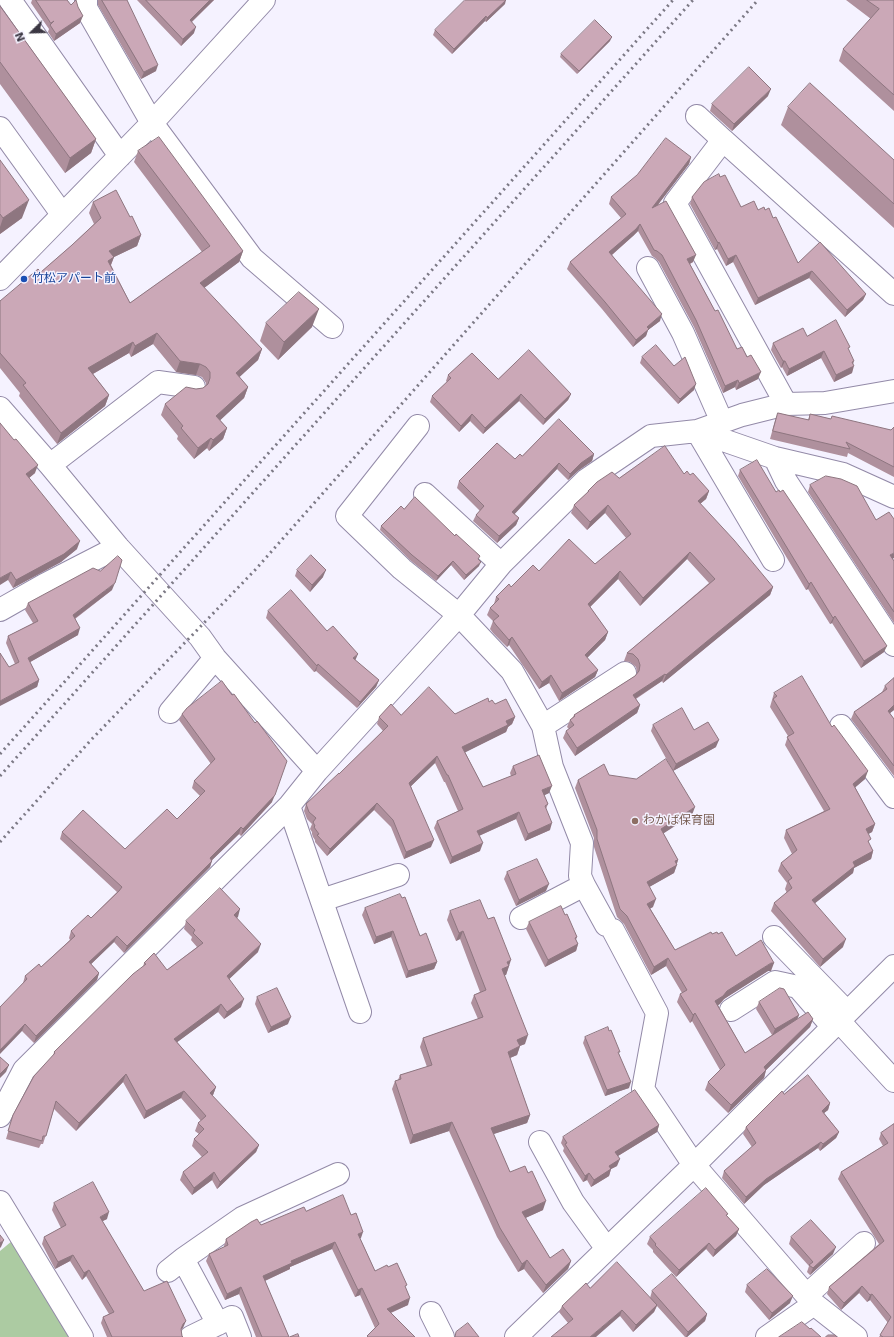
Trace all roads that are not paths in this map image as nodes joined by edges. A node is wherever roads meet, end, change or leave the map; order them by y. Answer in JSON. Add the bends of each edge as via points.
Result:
{"nodes":[{"id":1,"x":10,"y":0,"type":"edge"},
{"id":2,"x":86,"y":0,"type":"edge"},
{"id":3,"x":264,"y":0,"type":"edge"},
{"id":4,"x":697,"y":116,"type":"dead end"},
{"id":5,"x":152,"y":123,"type":"junction"},
{"id":6,"x":0,"y":128,"type":"edge"},
{"id":7,"x":723,"y":140,"type":"junction"},
{"id":8,"x":120,"y":156,"type":"junction"},
{"id":9,"x":62,"y":214,"type":"junction"},
{"id":10,"x":648,"y":268,"type":"dead end"},
{"id":11,"x":0,"y":279,"type":"edge"},
{"id":12,"x":894,"y":294,"type":"edge"},
{"id":13,"x":332,"y":327,"type":"dead end"},
{"id":14,"x":194,"y":387,"type":"edge"},
{"id":15,"x":894,"y":391,"type":"edge"},
{"id":16,"x":786,"y":404,"type":"junction"},
{"id":17,"x":0,"y":408,"type":"edge"},
{"id":18,"x":722,"y":422,"type":"junction"},
{"id":19,"x":418,"y":426,"type":"dead end"},
{"id":20,"x":697,"y":431,"type":"junction"},
{"id":21,"x":775,"y":458,"type":"junction"},
{"id":22,"x":50,"y":465,"type":"junction"},
{"id":23,"x":425,"y":494,"type":"dead end"},
{"id":24,"x":894,"y":496,"type":"edge"},
{"id":25,"x":118,"y":547,"type":"junction"},
{"id":26,"x":773,"y":560,"type":"dead end"},
{"id":27,"x":501,"y":564,"type":"junction"},
{"id":28,"x":0,"y":610,"type":"edge"},
{"id":29,"x":460,"y":615,"type":"junction"},
{"id":30,"x":894,"y":644,"type":"edge"},
{"id":31,"x":215,"y":658,"type":"junction"},
{"id":32,"x":625,"y":673,"type":"dead end"},
{"id":33,"x":170,"y":712,"type":"dead end"},
{"id":34,"x":543,"y":726,"type":"junction"},
{"id":35,"x":842,"y":726,"type":"dead end"},
{"id":36,"x":317,"y":771,"type":"junction"},
{"id":37,"x":894,"y":797,"type":"edge"},
{"id":38,"x":289,"y":806,"type":"junction"},
{"id":39,"x":398,"y":875,"type":"dead end"},
{"id":40,"x":584,"y":885,"type":"junction"},
{"id":41,"x":322,"y":900,"type":"junction"},
{"id":42,"x":521,"y":918,"type":"dead end"},
{"id":43,"x":774,"y":937,"type":"dead end"},
{"id":44,"x":894,"y":966,"type":"edge"},
{"id":45,"x":731,"y":1010,"type":"dead end"},
{"id":46,"x":360,"y":1012,"type":"dead end"},
{"id":47,"x":839,"y":1020,"type":"junction"},
{"id":48,"x":894,"y":1081,"type":"edge"},
{"id":49,"x":0,"y":1116,"type":"edge"},
{"id":50,"x":540,"y":1142,"type":"dead end"},
{"id":51,"x":694,"y":1165,"type":"junction"},
{"id":52,"x":338,"y":1174,"type":"dead end"},
{"id":53,"x":0,"y":1202,"type":"edge"},
{"id":54,"x":864,"y":1243,"type":"dead end"},
{"id":55,"x":607,"y":1249,"type":"junction"},
{"id":56,"x":810,"y":1300,"type":"junction"},
{"id":57,"x":432,"y":1313,"type":"dead end"},
{"id":58,"x":218,"y":1324,"type":"junction"},
{"id":59,"x":82,"y":1337,"type":"edge"},
{"id":60,"x":191,"y":1337,"type":"edge"},
{"id":61,"x":240,"y":1337,"type":"edge"},
{"id":62,"x":443,"y":1337,"type":"edge"},
{"id":63,"x":516,"y":1337,"type":"edge"},
{"id":64,"x":767,"y":1337,"type":"edge"},
{"id":65,"x":856,"y":1337,"type":"edge"}],
"edges":[{"from":1,"to":8,"type":"street"},
{"from":2,"to":5,"type":"street","via":[[86,8]]},
{"from":3,"to":5,"type":"street"},
{"from":4,"to":7,"type":"street"},
{"from":5,"to":8,"type":"street"},
{"from":5,"to":13,"type":"street","via":[[252,258]]},
{"from":6,"to":9,"type":"street"},
{"from":7,"to":12,"type":"street"},
{"from":7,"to":16,"type":"street","via":[[675,203]]},
{"from":8,"to":9,"type":"street"},
{"from":9,"to":11,"type":"street"},
{"from":10,"to":18,"type":"street","via":[[683,333]]},
{"from":14,"to":22,"type":"street","via":[[158,382]]},
{"from":15,"to":16,"type":"street","via":[[824,403]]},
{"from":16,"to":18,"type":"street"},
{"from":17,"to":22,"type":"street"},
{"from":18,"to":20,"type":"street"},
{"from":19,"to":29,"type":"street","via":[[347,516],[402,568]]},
{"from":20,"to":21,"type":"street"},
{"from":20,"to":26,"type":"street"},
{"from":20,"to":27,"type":"street","via":[[651,436],[586,480]]},
{"from":21,"to":24,"type":"street","via":[[843,474]]},
{"from":21,"to":30,"type":"street","via":[[786,481]]},
{"from":22,"to":25,"type":"street"},
{"from":23,"to":27,"type":"street"},
{"from":25,"to":28,"type":"street"},
{"from":25,"to":31,"type":"street","via":[[200,637]]},
{"from":27,"to":29,"type":"street"},
{"from":29,"to":34,"type":"street","via":[[512,671]]},
{"from":29,"to":36,"type":"street"},
{"from":31,"to":33,"type":"street"},
{"from":31,"to":36,"type":"street"},
{"from":32,"to":34,"type":"street"},
{"from":34,"to":40,"type":"street","via":[[552,767],[582,843],[580,876]]},
{"from":35,"to":37,"type":"street"},
{"from":36,"to":38,"type":"street"},
{"from":38,"to":41,"type":"street"},
{"from":38,"to":49,"type":"street","via":[[24,1070]]},
{"from":39,"to":41,"type":"street"},
{"from":40,"to":42,"type":"street"},
{"from":40,"to":51,"type":"street","via":[[657,1013],[643,1089]]},
{"from":41,"to":46,"type":"street"},
{"from":43,"to":47,"type":"street"},
{"from":44,"to":47,"type":"street"},
{"from":45,"to":47,"type":"street","via":[[775,982],[798,987]]},
{"from":47,"to":48,"type":"street"},
{"from":47,"to":51,"type":"street"},
{"from":50,"to":55,"type":"street","via":[[573,1202]]},
{"from":51,"to":55,"type":"street"},
{"from":51,"to":56,"type":"street"},
{"from":52,"to":58,"type":"street","via":[[242,1218],[175,1265]]},
{"from":53,"to":59,"type":"street"},
{"from":54,"to":56,"type":"street"},
{"from":55,"to":63,"type":"street"},
{"from":56,"to":64,"type":"street"},
{"from":56,"to":65,"type":"street"},
{"from":57,"to":62,"type":"street"},
{"from":58,"to":60,"type":"street"},
{"from":58,"to":61,"type":"street","via":[[232,1317]]}]}
